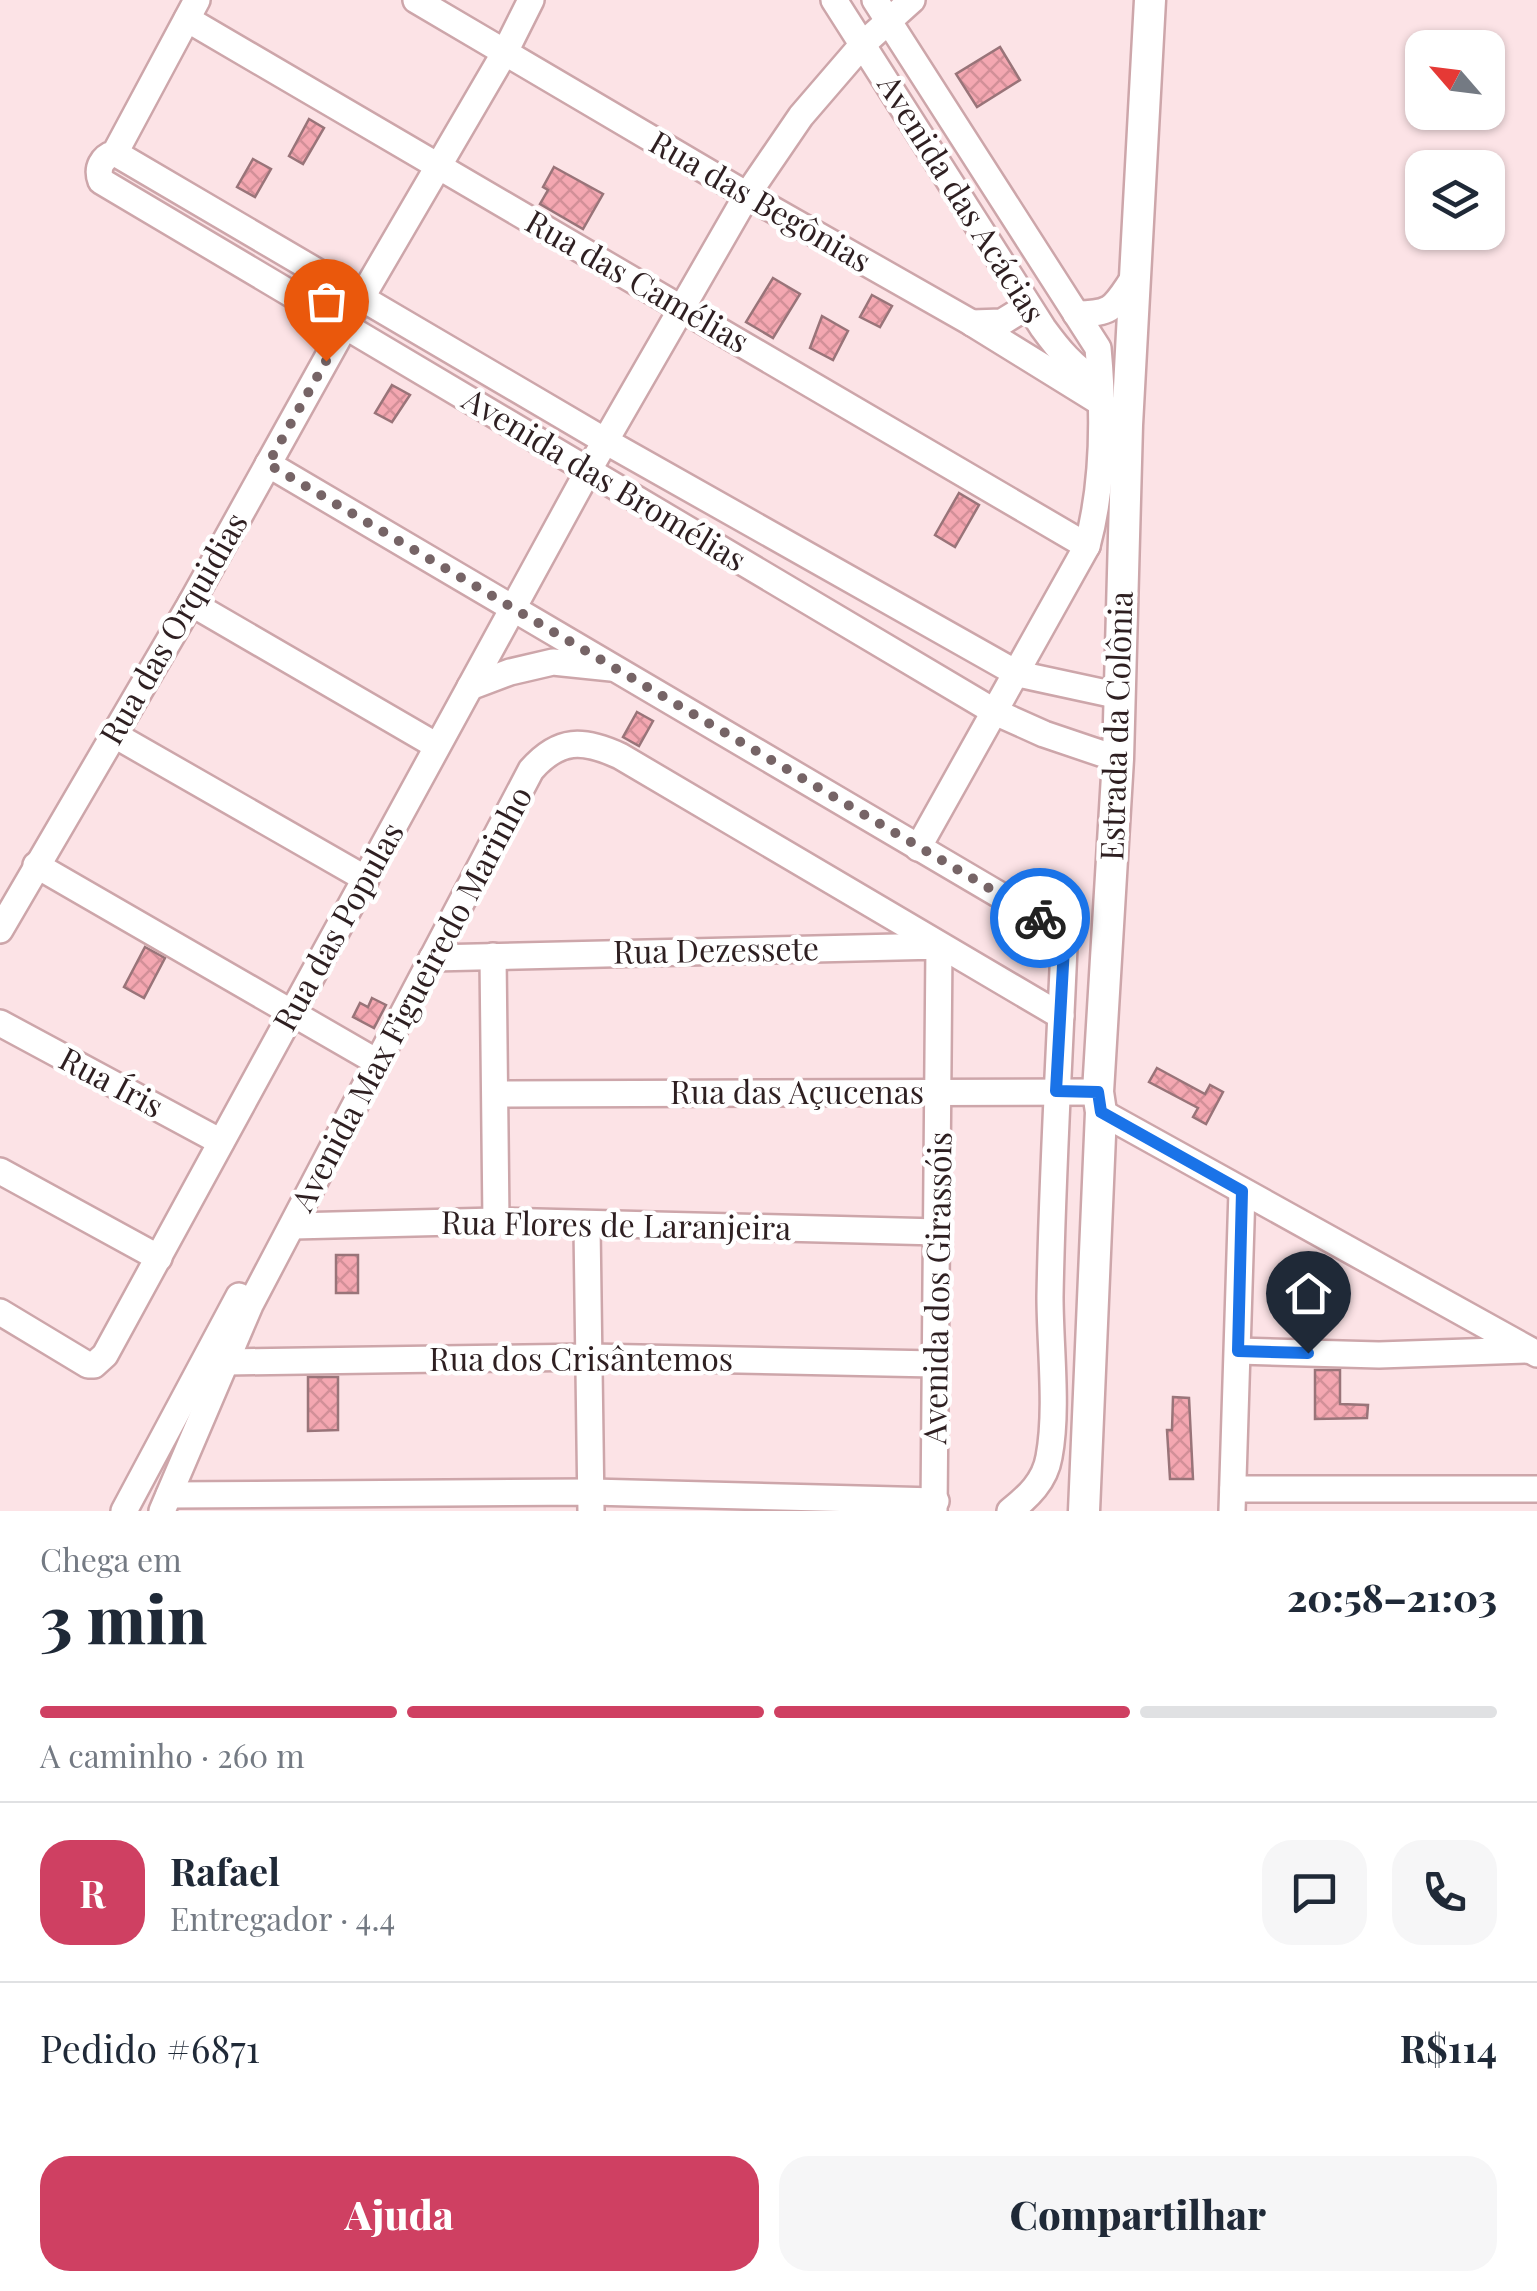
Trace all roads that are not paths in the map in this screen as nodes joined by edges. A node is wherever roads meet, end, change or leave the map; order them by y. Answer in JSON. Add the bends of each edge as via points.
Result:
{"nodes":[{"id":1,"x":416,"y":0,"type":"edge"},
{"id":2,"x":531,"y":0,"type":"edge"},
{"id":3,"x":834,"y":0,"type":"edge"},
{"id":4,"x":912,"y":0,"type":"edge"},
{"id":5,"x":1150,"y":0,"type":"edge"},
{"id":6,"x":192,"y":10,"type":"edge"},
{"id":7,"x":882,"y":10,"type":"edge"},
{"id":8,"x":864,"y":44,"type":"junction"},
{"id":9,"x":504,"y":52,"type":"junction"},
{"id":10,"x":114,"y":153,"type":"junction"},
{"id":11,"x":438,"y":168,"type":"junction"},
{"id":12,"x":746,"y":195,"type":"junction"},
{"id":13,"x":1135,"y":276,"type":"junction"},
{"id":14,"x":362,"y":298,"type":"junction"},
{"id":15,"x":1028,"y":306,"type":"junction"},
{"id":16,"x":683,"y":308,"type":"junction"},
{"id":17,"x":1076,"y":314,"type":"junction"},
{"id":18,"x":972,"y":324,"type":"junction"},
{"id":19,"x":345,"y":326,"type":"junction"},
{"id":20,"x":1102,"y":394,"type":"junction"},
{"id":21,"x":608,"y":442,"type":"junction"},
{"id":22,"x":268,"y":464,"type":"junction"},
{"id":23,"x":588,"y":471,"type":"junction"},
{"id":24,"x":1087,"y":546,"type":"junction"},
{"id":25,"x":190,"y":603,"type":"junction"},
{"id":26,"x":514,"y":606,"type":"junction"},
{"id":27,"x":619,"y":669,"type":"junction"},
{"id":28,"x":1018,"y":674,"type":"junction"},
{"id":29,"x":470,"y":687,"type":"junction"},
{"id":30,"x":1120,"y":696,"type":"junction"},
{"id":31,"x":996,"y":712,"type":"junction"},
{"id":32,"x":113,"y":734,"type":"junction"},
{"id":33,"x":437,"y":746,"type":"junction"},
{"id":34,"x":1118,"y":758,"type":"junction"},
{"id":35,"x":918,"y":848,"type":"junction"},
{"id":36,"x":36,"y":865,"type":"junction"},
{"id":37,"x":366,"y":879,"type":"junction"},
{"id":38,"x":0,"y":930,"type":"edge"},
{"id":39,"x":939,"y":946,"type":"junction"},
{"id":40,"x":493,"y":956,"type":"junction"},
{"id":41,"x":432,"y":958,"type":"junction"},
{"id":42,"x":292,"y":1014,"type":"junction"},
{"id":43,"x":1061,"y":1016,"type":"junction"},
{"id":44,"x":0,"y":1023,"type":"edge"},
{"id":45,"x":373,"y":1061,"type":"junction"},
{"id":46,"x":1056,"y":1091,"type":"junction"},
{"id":47,"x":940,"y":1093,"type":"junction"},
{"id":48,"x":496,"y":1094,"type":"junction"},
{"id":49,"x":1100,"y":1102,"type":"junction"},
{"id":50,"x":221,"y":1142,"type":"junction"},
{"id":51,"x":0,"y":1171,"type":"edge"},
{"id":52,"x":1242,"y":1191,"type":"junction"},
{"id":53,"x":496,"y":1222,"type":"junction"},
{"id":54,"x":294,"y":1226,"type":"junction"},
{"id":55,"x":587,"y":1226,"type":"junction"},
{"id":56,"x":939,"y":1232,"type":"junction"},
{"id":57,"x":159,"y":1258,"type":"junction"},
{"id":58,"x":0,"y":1312,"type":"edge"},
{"id":59,"x":1238,"y":1351,"type":"junction"},
{"id":60,"x":1533,"y":1352,"type":"edge"},
{"id":61,"x":590,"y":1357,"type":"junction"},
{"id":62,"x":227,"y":1362,"type":"junction"},
{"id":63,"x":934,"y":1364,"type":"junction"},
{"id":64,"x":1537,"y":1489,"type":"edge"},
{"id":65,"x":1233,"y":1500,"type":"edge"},
{"id":66,"x":591,"y":1502,"type":"edge"},
{"id":67,"x":166,"y":1503,"type":"edge"},
{"id":68,"x":936,"y":1506,"type":"edge"},
{"id":69,"x":124,"y":1511,"type":"edge"},
{"id":70,"x":1010,"y":1511,"type":"edge"},
{"id":71,"x":1084,"y":1511,"type":"edge"}],
"edges":[{"from":1,"to":9,"type":"street","name":"Rua das Begônias"},
{"from":2,"to":9,"type":"street","name":"Rua das Orquidias"},
{"from":3,"to":8,"type":"street","name":"Avenida das Acácias"},
{"from":4,"to":7,"type":"street","name":"Rua das Populas"},
{"from":5,"to":13,"type":"main road","name":"Estrada da Colônia"},
{"from":6,"to":10,"type":"street"},
{"from":6,"to":11,"type":"street","name":"Rua das Camélias"},
{"from":7,"to":8,"type":"street","name":"Rua das Populas"},
{"from":7,"to":17,"type":"street","name":"Avenida das Acácias"},
{"from":8,"to":12,"type":"street","name":"Rua das Populas","via":[[800,116]]},
{"from":8,"to":15,"type":"street","name":"Avenida das Acácias"},
{"from":9,"to":11,"type":"street","name":"Rua das Orquidias"},
{"from":9,"to":12,"type":"street","name":"Rua das Begônias"},
{"from":10,"to":14,"type":"street","name":"Avenida das Bromélias"},
{"from":10,"to":19,"type":"street","name":"Avenida das Bromélias","via":[[103,160],[100,181]]},
{"from":11,"to":14,"type":"street","name":"Rua das Orquidias"},
{"from":11,"to":16,"type":"street","name":"Rua das Camélias"},
{"from":12,"to":16,"type":"street","name":"Rua das Populas"},
{"from":12,"to":18,"type":"street","name":"Rua das Begônias"},
{"from":13,"to":17,"type":"street","via":[[1102,314]]},
{"from":13,"to":30,"type":"main road","name":"Estrada da Colônia"},
{"from":14,"to":19,"type":"street","name":"Rua das Orquidias"},
{"from":14,"to":21,"type":"street","name":"Avenida das Bromélias"},
{"from":15,"to":18,"type":"street","via":[[1002,322]]},
{"from":15,"to":20,"type":"street","name":"Avenida das Acácias"},
{"from":16,"to":21,"type":"street","name":"Rua das Populas"},
{"from":16,"to":24,"type":"street","name":"Rua das Camélias"},
{"from":17,"to":20,"type":"street","name":"Avenida das Acácias","via":[[1098,348]]},
{"from":18,"to":20,"type":"street","name":"Rua das Begônias"},
{"from":19,"to":22,"type":"street","name":"Rua das Orquidias"},
{"from":19,"to":23,"type":"street","name":"Avenida das Bromélias"},
{"from":20,"to":24,"type":"street"},
{"from":21,"to":23,"type":"street","name":"Rua das Populas"},
{"from":21,"to":28,"type":"street","name":"Avenida das Bromélias"},
{"from":22,"to":25,"type":"street","name":"Rua das Orquidias"},
{"from":22,"to":26,"type":"street"},
{"from":23,"to":26,"type":"street","name":"Rua das Populas"},
{"from":23,"to":31,"type":"street","name":"Avenida das Bromélias"},
{"from":24,"to":28,"type":"street"},
{"from":25,"to":32,"type":"street","name":"Rua das Orquidias"},
{"from":25,"to":33,"type":"street"},
{"from":26,"to":27,"type":"street"},
{"from":26,"to":29,"type":"street","name":"Rua das Populas"},
{"from":27,"to":29,"type":"street","via":[[553,662]]},
{"from":27,"to":35,"type":"street"},
{"from":28,"to":30,"type":"street","name":"Avenida das Bromélias"},
{"from":28,"to":31,"type":"street"},
{"from":29,"to":33,"type":"street","name":"Rua das Populas"},
{"from":30,"to":34,"type":"main road","name":"Estrada da Colônia"},
{"from":31,"to":34,"type":"street","name":"Avenida das Bromélias"},
{"from":31,"to":35,"type":"street"},
{"from":32,"to":36,"type":"street","name":"Rua das Orquidias"},
{"from":32,"to":37,"type":"street"},
{"from":33,"to":37,"type":"street","name":"Rua das Populas"},
{"from":34,"to":49,"type":"main road","name":"Estrada da Colônia"},
{"from":35,"to":43,"type":"street","via":[[1059,930]]},
{"from":36,"to":38,"type":"street","name":"Rua das Orquidias"},
{"from":36,"to":42,"type":"street"},
{"from":37,"to":42,"type":"street","name":"Rua das Populas"},
{"from":39,"to":40,"type":"street","name":"Rua Dezessete"},
{"from":39,"to":41,"type":"street","name":"Avenida Max Figueiredo Marinho","via":[[620,756],[578,744],[543,756],[531,770]]},
{"from":39,"to":43,"type":"street","name":"Avenida Max Figueiredo Marinho"},
{"from":39,"to":47,"type":"street","name":"Avenida dos Girassóis"},
{"from":40,"to":41,"type":"street","name":"Rua Dezessete"},
{"from":40,"to":48,"type":"street"},
{"from":41,"to":45,"type":"street","name":"Avenida Max Figueiredo Marinho"},
{"from":42,"to":45,"type":"street"},
{"from":42,"to":50,"type":"street","name":"Rua das Populas"},
{"from":43,"to":46,"type":"street"},
{"from":44,"to":50,"type":"street","name":"Rua Íris"},
{"from":45,"to":54,"type":"street","name":"Avenida Max Figueiredo Marinho"},
{"from":45,"to":69,"type":"street"},
{"from":46,"to":47,"type":"street","name":"Rua das Açucenas"},
{"from":46,"to":49,"type":"street","name":"Rua das Açucenas"},
{"from":46,"to":70,"type":"street","via":[[1049,1461],[1035,1488]]},
{"from":47,"to":48,"type":"street","name":"Rua das Açucenas"},
{"from":47,"to":56,"type":"street","name":"Avenida dos Girassóis"},
{"from":48,"to":53,"type":"street"},
{"from":49,"to":52,"type":"street"},
{"from":49,"to":71,"type":"main road","name":"Estrada da Colônia"},
{"from":50,"to":57,"type":"street","name":"Rua das Populas"},
{"from":51,"to":57,"type":"street"},
{"from":52,"to":59,"type":"street"},
{"from":52,"to":60,"type":"street"},
{"from":53,"to":54,"type":"street","name":"Rua Flores de Laranjeira"},
{"from":53,"to":55,"type":"street","name":"Rua Flores de Laranjeira"},
{"from":54,"to":62,"type":"street","name":"Avenida Max Figueiredo Marinho"},
{"from":55,"to":56,"type":"street","name":"Rua Flores de Laranjeira"},
{"from":55,"to":61,"type":"street"},
{"from":56,"to":63,"type":"street","name":"Avenida dos Girassóis"},
{"from":57,"to":58,"type":"street","name":"Rua das Populas","via":[[94,1366]]},
{"from":59,"to":60,"type":"street"},
{"from":59,"to":65,"type":"street"},
{"from":61,"to":62,"type":"street","name":"Rua dos Crisântemos"},
{"from":61,"to":63,"type":"street","name":"Rua dos Crisântemos"},
{"from":61,"to":66,"type":"street"},
{"from":62,"to":67,"type":"street","name":"Avenida Max Figueiredo Marinho"},
{"from":63,"to":68,"type":"street","name":"Avenida dos Girassóis"},
{"from":64,"to":65,"type":"street"},
{"from":66,"to":67,"type":"street"},
{"from":66,"to":68,"type":"street"}]}
